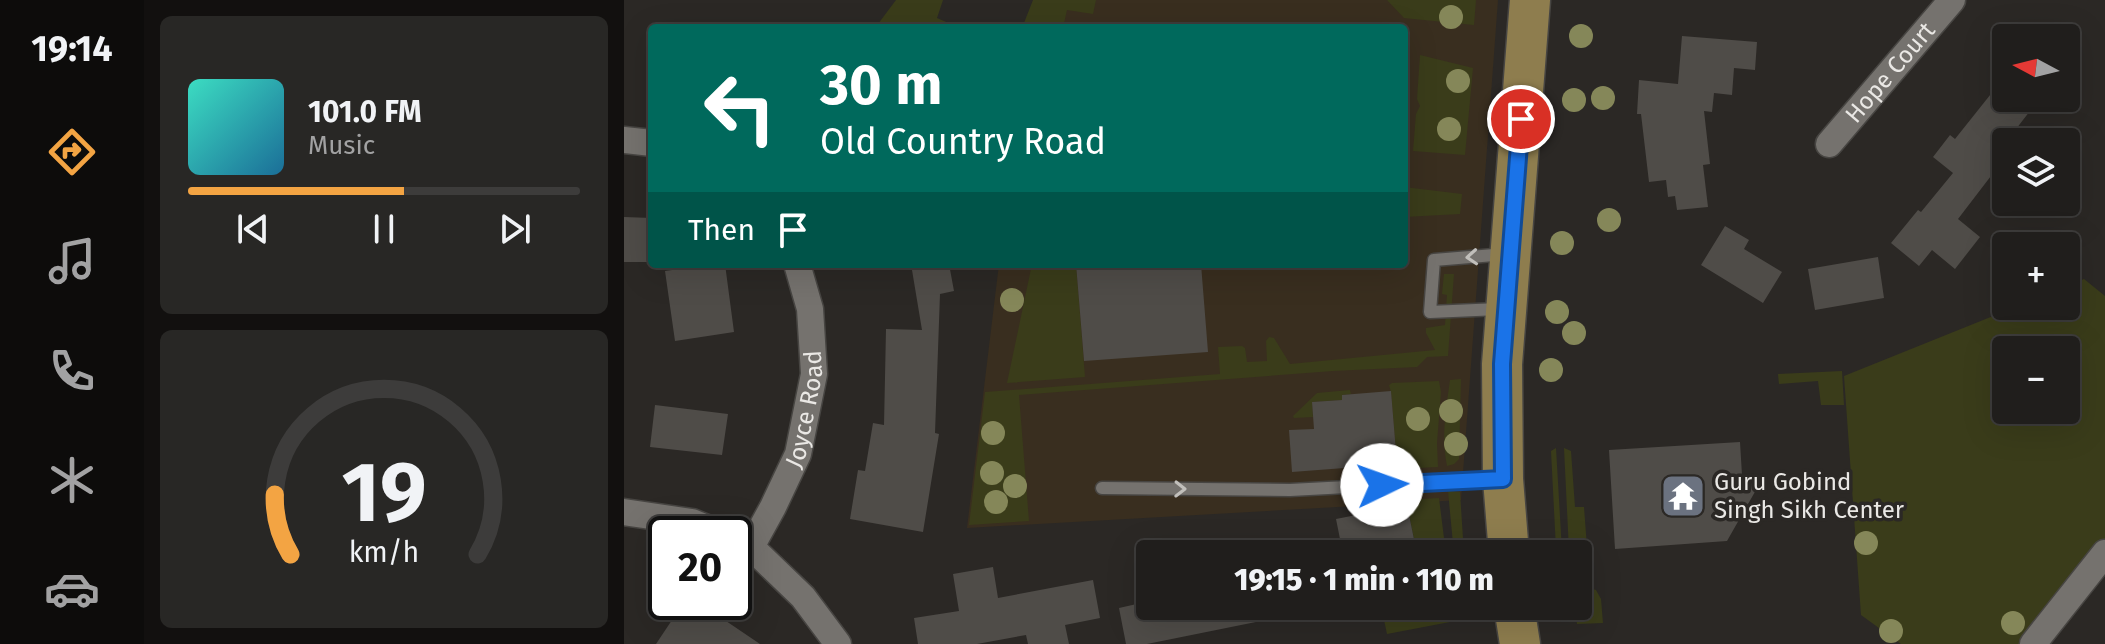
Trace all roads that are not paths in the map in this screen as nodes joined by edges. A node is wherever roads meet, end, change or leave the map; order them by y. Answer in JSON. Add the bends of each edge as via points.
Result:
{"nodes":[{"id":1,"x":1530,"y":0,"type":"edge"},
{"id":2,"x":1952,"y":0,"type":"edge"},
{"id":3,"x":624,"y":140,"type":"edge"},
{"id":4,"x":648,"y":143,"type":"edge"},
{"id":5,"x":1829,"y":144,"type":"dead end"},
{"id":6,"x":1510,"y":254,"type":"junction"},
{"id":7,"x":798,"y":268,"type":"edge"},
{"id":8,"x":1505,"y":309,"type":"junction"},
{"id":9,"x":1503,"y":479,"type":"junction"},
{"id":10,"x":1102,"y":488,"type":"dead end"},
{"id":11,"x":624,"y":512,"type":"edge"},
{"id":12,"x":651,"y":516,"type":"edge"},
{"id":13,"x":752,"y":531,"type":"edge"},
{"id":14,"x":1508,"y":540,"type":"edge"},
{"id":15,"x":752,"y":552,"type":"edge"},
{"id":16,"x":2105,"y":553,"type":"edge"},
{"id":17,"x":1516,"y":620,"type":"edge"},
{"id":18,"x":838,"y":644,"type":"edge"},
{"id":19,"x":1520,"y":644,"type":"edge"},
{"id":20,"x":2033,"y":644,"type":"edge"}],
"edges":[{"from":1,"to":6,"type":"main road"},
{"from":2,"to":5,"type":"street","name":"Hope Court"},
{"from":3,"to":4,"type":"street"},
{"from":6,"to":8,"type":"main road"},
{"from":6,"to":8,"type":"lane","one_way":true,"via":[[1434,260],[1430,312]]},
{"from":7,"to":13,"type":"street","name":"Joyce Road","via":[[810,309],[814,374],[798,454],[773,507]]},
{"from":8,"to":9,"type":"main road"},
{"from":10,"to":9,"type":"lane","one_way":true,"via":[[1290,490]]},
{"from":9,"to":14,"type":"main road"},
{"from":11,"to":12,"type":"street"},
{"from":15,"to":18,"type":"street","via":[[803,597]]},
{"from":16,"to":20,"type":"street"},
{"from":17,"to":19,"type":"main road"}]}
